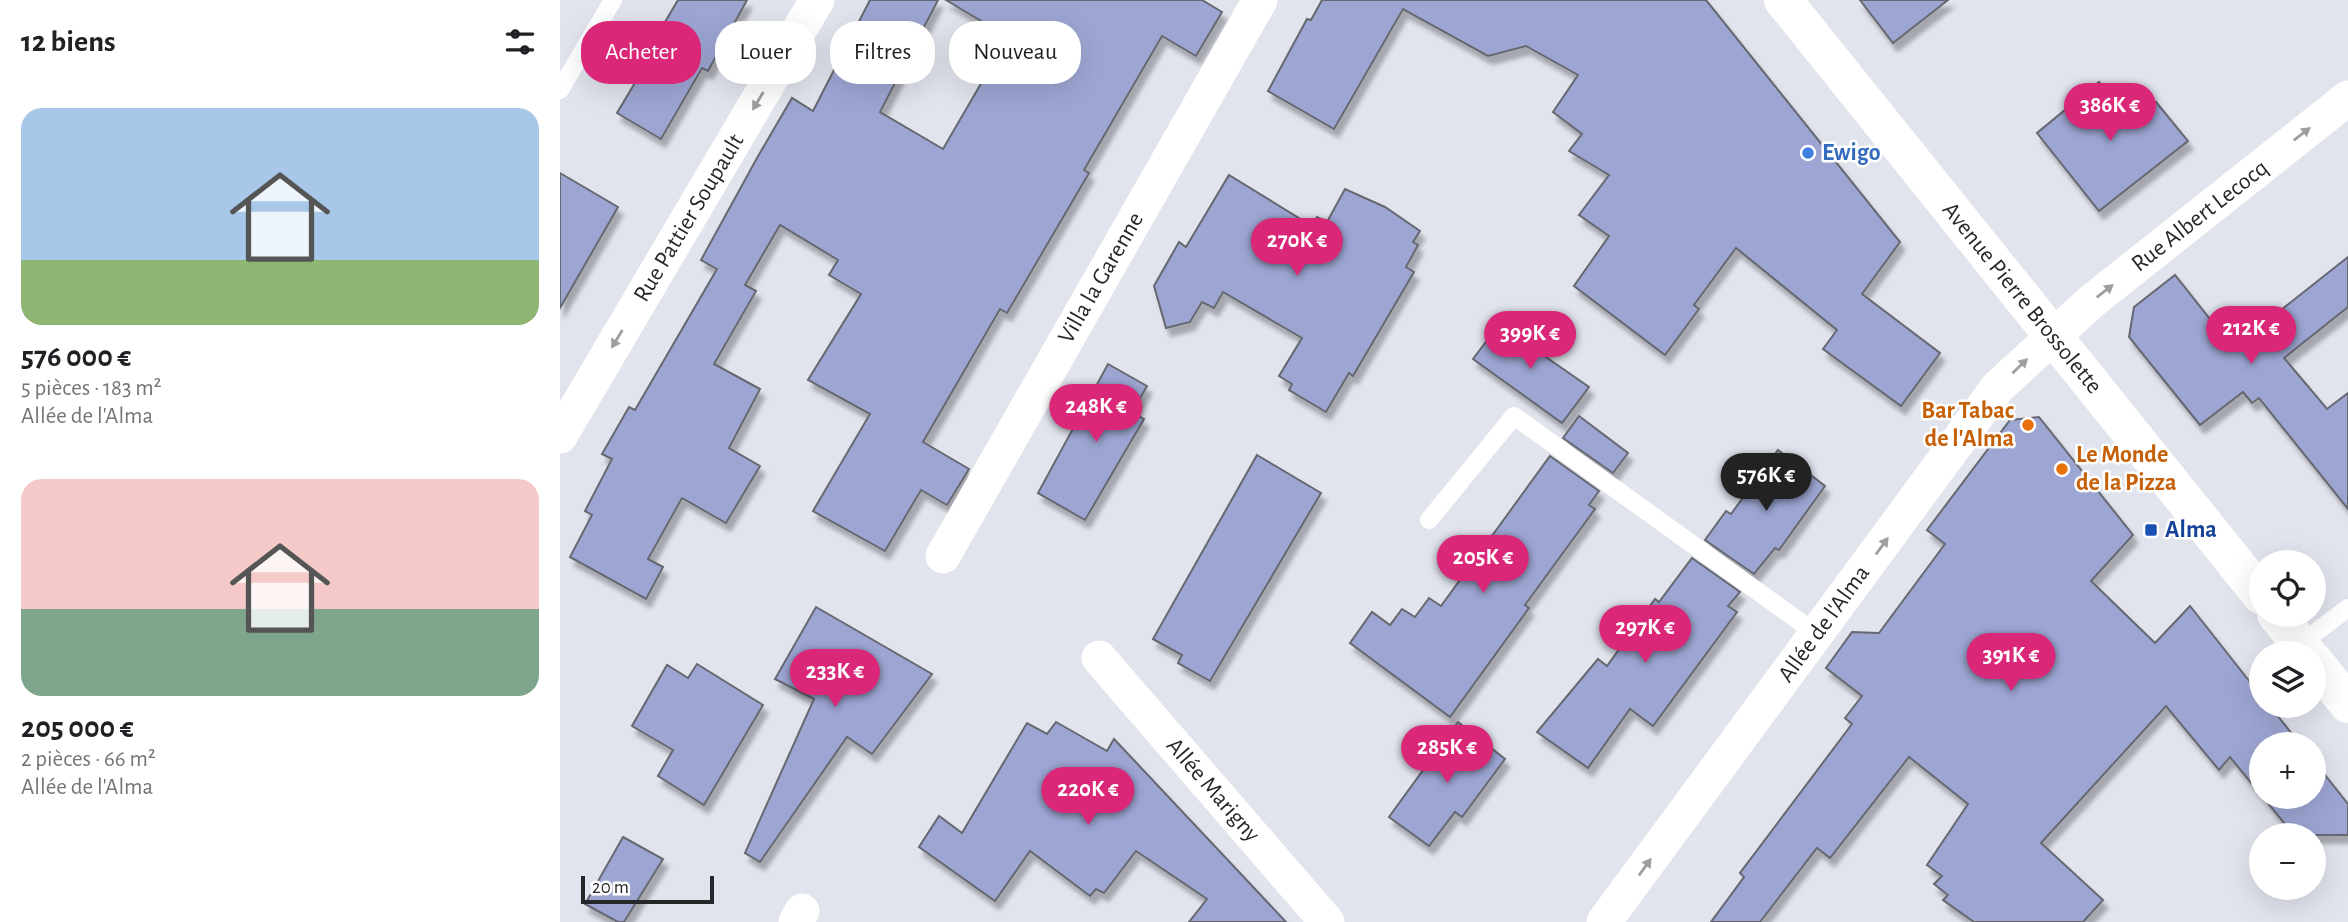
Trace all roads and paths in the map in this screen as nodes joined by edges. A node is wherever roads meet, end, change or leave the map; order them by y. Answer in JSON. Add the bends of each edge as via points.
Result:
{"nodes":[{"id":1,"x":613,"y":0,"type":"edge"},
{"id":2,"x":817,"y":0,"type":"edge"},
{"id":3,"x":1260,"y":0,"type":"edge"},
{"id":4,"x":1783,"y":0,"type":"edge"},
{"id":5,"x":560,"y":90,"type":"edge"},
{"id":6,"x":2348,"y":98,"type":"edge"},
{"id":7,"x":2053,"y":335,"type":"junction"},
{"id":8,"x":560,"y":436,"type":"edge"},
{"id":9,"x":1429,"y":520,"type":"dead end"},
{"id":10,"x":943,"y":556,"type":"dead end"},
{"id":11,"x":2249,"y":580,"type":"edge"},
{"id":12,"x":2348,"y":608,"type":"edge"},
{"id":13,"x":2286,"y":627,"type":"edge"},
{"id":14,"x":1817,"y":634,"type":"junction"},
{"id":15,"x":2297,"y":641,"type":"edge"},
{"id":16,"x":2318,"y":641,"type":"edge"},
{"id":17,"x":1099,"y":658,"type":"dead end"},
{"id":18,"x":2326,"y":677,"type":"edge"},
{"id":19,"x":2348,"y":704,"type":"edge"},
{"id":20,"x":1327,"y":922,"type":"edge"},
{"id":21,"x":1604,"y":922,"type":"edge"}],
"edges":[{"from":1,"to":5,"type":"lane"},
{"from":2,"to":8,"type":"street","name":"Rue Pattier Soupault","one_way":true},
{"from":3,"to":10,"type":"street","name":"Villa la Garenne"},
{"from":4,"to":7,"type":"main road","name":"Avenue Pierre Brossolette"},
{"from":7,"to":6,"type":"street","name":"Rue Albert Lecocq","one_way":true},
{"from":7,"to":11,"type":"main road","name":"Avenue Pierre Brossolette"},
{"from":14,"to":7,"type":"street","name":"Allée de l'Alma","one_way":true,"via":[[1998,387]]},
{"from":9,"to":14,"type":"lane","via":[[1514,416]]},
{"from":12,"to":16,"type":"lane"},
{"from":13,"to":15,"type":"main road"},
{"from":21,"to":14,"type":"street","name":"Allée de l'Alma","one_way":true},
{"from":17,"to":20,"type":"street","name":"Allée Marigny"},
{"from":18,"to":19,"type":"main road"}]}
